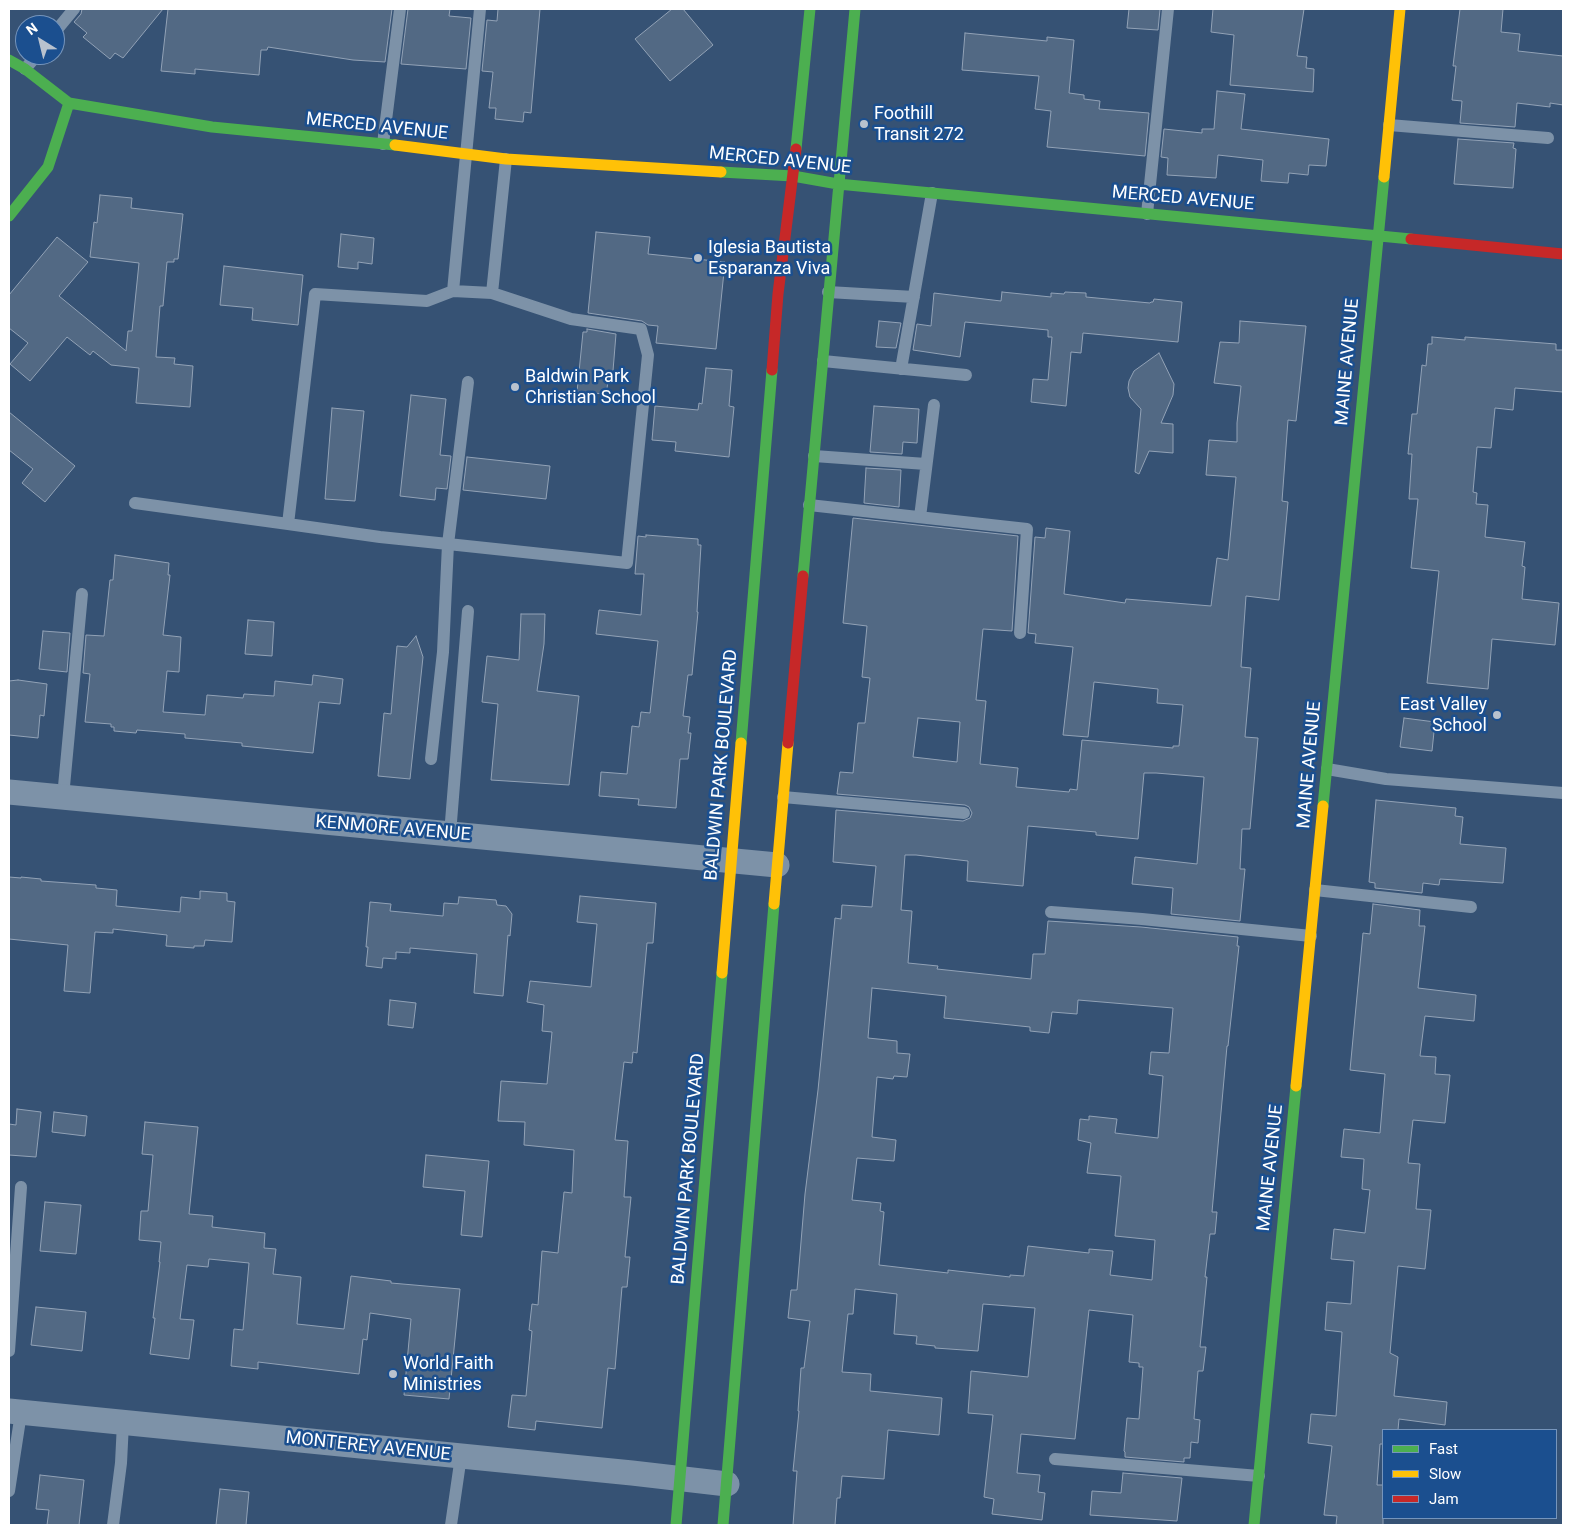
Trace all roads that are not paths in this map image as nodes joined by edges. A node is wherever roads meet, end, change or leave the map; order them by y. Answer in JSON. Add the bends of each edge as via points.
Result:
{"nodes":[{"id":1,"x":74,"y":9,"type":"edge"},
{"id":2,"x":400,"y":9,"type":"edge"},
{"id":3,"x":480,"y":9,"type":"edge"},
{"id":4,"x":810,"y":9,"type":"edge"},
{"id":5,"x":855,"y":9,"type":"edge"},
{"id":6,"x":1168,"y":9,"type":"edge"},
{"id":7,"x":1400,"y":9,"type":"edge"},
{"id":8,"x":65,"y":20,"type":"edge"},
{"id":9,"x":9,"y":60,"type":"edge"},
{"id":10,"x":28,"y":65,"type":"edge"},
{"id":11,"x":25,"y":69,"type":"junction"},
{"id":12,"x":69,"y":103,"type":"junction"},
{"id":13,"x":1389,"y":126,"type":"junction"},
{"id":14,"x":1548,"y":138,"type":"dead end"},
{"id":15,"x":382,"y":144,"type":"junction"},
{"id":16,"x":467,"y":154,"type":"junction"},
{"id":17,"x":506,"y":159,"type":"junction"},
{"id":18,"x":793,"y":176,"type":"junction"},
{"id":19,"x":838,"y":184,"type":"junction"},
{"id":20,"x":932,"y":193,"type":"junction"},
{"id":21,"x":1147,"y":214,"type":"junction"},
{"id":22,"x":9,"y":216,"type":"edge"},
{"id":23,"x":1378,"y":236,"type":"junction"},
{"id":24,"x":1563,"y":254,"type":"edge"},
{"id":25,"x":453,"y":291,"type":"junction"},
{"id":26,"x":828,"y":292,"type":"junction"},
{"id":27,"x":492,"y":293,"type":"junction"},
{"id":28,"x":914,"y":296,"type":"junction"},
{"id":29,"x":822,"y":361,"type":"junction"},
{"id":30,"x":901,"y":369,"type":"junction"},
{"id":31,"x":966,"y":375,"type":"dead end"},
{"id":32,"x":468,"y":382,"type":"dead end"},
{"id":33,"x":934,"y":405,"type":"dead end"},
{"id":34,"x":814,"y":456,"type":"junction"},
{"id":35,"x":926,"y":464,"type":"junction"},
{"id":36,"x":135,"y":503,"type":"dead end"},
{"id":37,"x":810,"y":505,"type":"junction"},
{"id":38,"x":920,"y":517,"type":"junction"},
{"id":39,"x":288,"y":524,"type":"junction"},
{"id":40,"x":448,"y":544,"type":"junction"},
{"id":41,"x":82,"y":594,"type":"dead end"},
{"id":42,"x":468,"y":611,"type":"dead end"},
{"id":43,"x":1020,"y":633,"type":"dead end"},
{"id":44,"x":431,"y":759,"type":"dead end"},
{"id":45,"x":1327,"y":769,"type":"junction"},
{"id":46,"x":9,"y":792,"type":"edge"},
{"id":47,"x":1563,"y":793,"type":"edge"},
{"id":48,"x":63,"y":797,"type":"junction"},
{"id":49,"x":783,"y":797,"type":"junction"},
{"id":50,"x":964,"y":813,"type":"dead end"},
{"id":51,"x":450,"y":834,"type":"junction"},
{"id":52,"x":732,"y":861,"type":"junction"},
{"id":53,"x":777,"y":865,"type":"junction"},
{"id":54,"x":1315,"y":890,"type":"junction"},
{"id":55,"x":1470,"y":907,"type":"dead end"},
{"id":56,"x":1051,"y":912,"type":"dead end"},
{"id":57,"x":1311,"y":936,"type":"junction"},
{"id":58,"x":21,"y":1187,"type":"dead end"},
{"id":59,"x":9,"y":1351,"type":"edge"},
{"id":60,"x":15,"y":1412,"type":"edge"},
{"id":61,"x":123,"y":1423,"type":"junction"},
{"id":62,"x":461,"y":1456,"type":"junction"},
{"id":63,"x":1055,"y":1459,"type":"dead end"},
{"id":64,"x":1259,"y":1476,"type":"junction"},
{"id":65,"x":682,"y":1478,"type":"junction"},
{"id":66,"x":727,"y":1484,"type":"junction"},
{"id":67,"x":9,"y":1491,"type":"edge"},
{"id":68,"x":113,"y":1525,"type":"edge"},
{"id":69,"x":451,"y":1525,"type":"edge"},
{"id":70,"x":676,"y":1525,"type":"edge"},
{"id":71,"x":723,"y":1525,"type":"edge"},
{"id":72,"x":1254,"y":1525,"type":"edge"}],
"edges":[{"from":1,"to":8,"type":"lane"},
{"from":2,"to":15,"type":"lane"},
{"from":3,"to":16,"type":"lane"},
{"from":4,"to":18,"type":"main road","name":"BALDWIN PARK BOULEVARD"},
{"from":5,"to":19,"type":"main road"},
{"from":6,"to":21,"type":"lane"},
{"from":7,"to":13,"type":"main road","name":"MAINE AVENUE"},
{"from":9,"to":11,"type":"main road","name":"MERCED AVENUE"},
{"from":10,"to":11,"type":"lane"},
{"from":11,"to":12,"type":"main road","name":"MERCED AVENUE"},
{"from":12,"to":15,"type":"main road","name":"MERCED AVENUE","via":[[212,127]]},
{"from":12,"to":22,"type":"main road","via":[[48,167]]},
{"from":13,"to":14,"type":"lane"},
{"from":13,"to":23,"type":"main road","name":"MAINE AVENUE"},
{"from":15,"to":16,"type":"main road","name":"MERCED AVENUE"},
{"from":16,"to":17,"type":"main road","name":"MERCED AVENUE"},
{"from":16,"to":25,"type":"lane"},
{"from":17,"to":18,"type":"main road","name":"MERCED AVENUE"},
{"from":17,"to":27,"type":"lane"},
{"from":18,"to":19,"type":"main road","name":"MERCED AVENUE"},
{"from":18,"to":52,"type":"main road","name":"BALDWIN PARK BOULEVARD","via":[[778,294]]},
{"from":19,"to":20,"type":"main road","name":"MERCED AVENUE"},
{"from":19,"to":26,"type":"main road"},
{"from":20,"to":21,"type":"main road","name":"MERCED AVENUE"},
{"from":20,"to":28,"type":"lane"},
{"from":21,"to":23,"type":"main road","name":"MERCED AVENUE"},
{"from":23,"to":24,"type":"main road","name":"MERCED AVENUE"},
{"from":23,"to":45,"type":"main road","name":"MAINE AVENUE"},
{"from":25,"to":27,"type":"lane"},
{"from":25,"to":39,"type":"lane","via":[[427,301],[316,294]]},
{"from":26,"to":28,"type":"lane"},
{"from":26,"to":29,"type":"main road"},
{"from":27,"to":40,"type":"lane","via":[[571,319],[642,328],[648,355],[627,563]]},
{"from":28,"to":30,"type":"lane"},
{"from":29,"to":30,"type":"lane"},
{"from":29,"to":34,"type":"main road"},
{"from":30,"to":31,"type":"lane"},
{"from":32,"to":40,"type":"lane"},
{"from":33,"to":35,"type":"lane"},
{"from":34,"to":35,"type":"lane"},
{"from":34,"to":37,"type":"main road"},
{"from":35,"to":38,"type":"lane"},
{"from":36,"to":39,"type":"lane"},
{"from":37,"to":38,"type":"lane"},
{"from":37,"to":49,"type":"main road"},
{"from":38,"to":43,"type":"lane","via":[[1027,529]]},
{"from":39,"to":40,"type":"lane"},
{"from":40,"to":44,"type":"lane","via":[[443,652]]},
{"from":41,"to":48,"type":"lane"},
{"from":42,"to":51,"type":"lane"},
{"from":45,"to":47,"type":"lane","via":[[1386,779]]},
{"from":45,"to":54,"type":"main road","name":"MAINE AVENUE"},
{"from":46,"to":48,"type":"street","name":"KENMORE AVENUE"},
{"from":48,"to":51,"type":"street","name":"KENMORE AVENUE"},
{"from":49,"to":50,"type":"lane"},
{"from":49,"to":53,"type":"main road"},
{"from":51,"to":52,"type":"street","name":"KENMORE AVENUE"},
{"from":52,"to":53,"type":"street","name":"KENMORE AVENUE"},
{"from":52,"to":65,"type":"main road","name":"BALDWIN PARK BOULEVARD"},
{"from":53,"to":66,"type":"main road"},
{"from":54,"to":55,"type":"lane"},
{"from":54,"to":57,"type":"main road","name":"MAINE AVENUE"},
{"from":56,"to":57,"type":"lane"},
{"from":57,"to":64,"type":"main road","name":"MAINE AVENUE"},
{"from":58,"to":59,"type":"lane"},
{"from":60,"to":61,"type":"street","name":"MONTEREY AVENUE"},
{"from":60,"to":67,"type":"lane"},
{"from":61,"to":62,"type":"street","name":"MONTEREY AVENUE"},
{"from":61,"to":68,"type":"lane","via":[[122,1463]]},
{"from":62,"to":65,"type":"street","name":"MONTEREY AVENUE"},
{"from":62,"to":69,"type":"lane"},
{"from":63,"to":64,"type":"lane"},
{"from":64,"to":72,"type":"main road","name":"MAINE AVENUE"},
{"from":65,"to":66,"type":"street","name":"MONTEREY AVENUE"},
{"from":65,"to":70,"type":"main road","name":"BALDWIN PARK BOULEVARD"},
{"from":66,"to":71,"type":"main road"}]}
